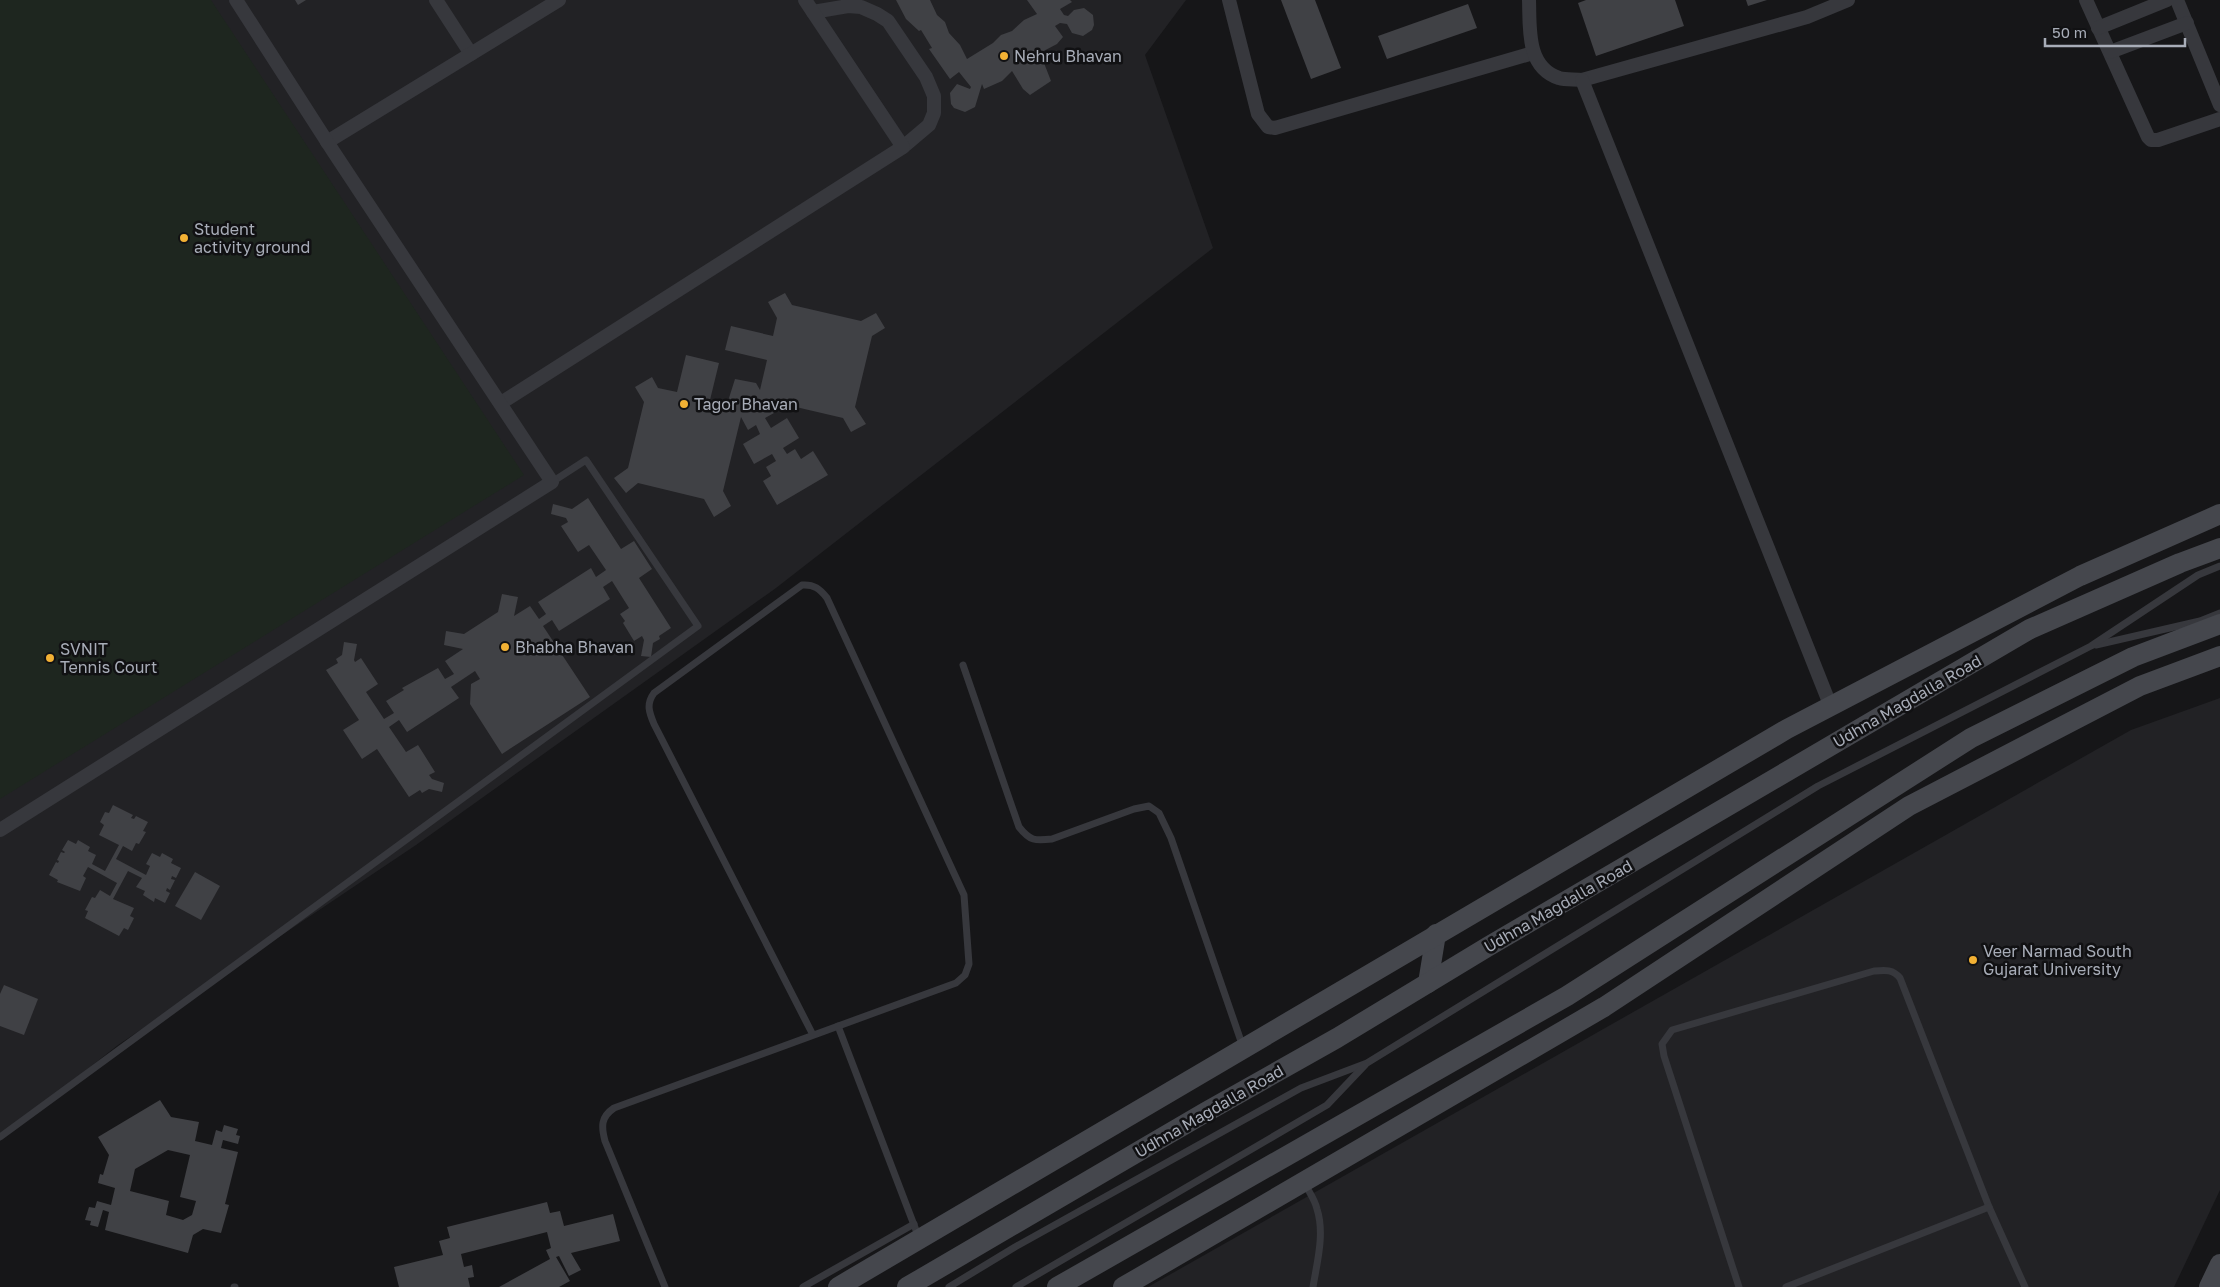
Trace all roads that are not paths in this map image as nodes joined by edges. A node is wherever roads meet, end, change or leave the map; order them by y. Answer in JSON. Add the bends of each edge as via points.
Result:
{"nodes":[{"id":1,"x":236,"y":0,"type":"edge"},
{"id":2,"x":436,"y":0,"type":"edge"},
{"id":3,"x":560,"y":0,"type":"edge"},
{"id":4,"x":805,"y":0,"type":"edge"},
{"id":5,"x":1229,"y":0,"type":"edge"},
{"id":6,"x":1529,"y":0,"type":"edge"},
{"id":7,"x":1847,"y":0,"type":"edge"},
{"id":8,"x":2086,"y":0,"type":"edge"},
{"id":9,"x":2167,"y":0,"type":"edge"},
{"id":10,"x":2177,"y":0,"type":"edge"},
{"id":11,"x":813,"y":12,"type":"junction"},
{"id":12,"x":2187,"y":23,"type":"junction"},
{"id":13,"x":2098,"y":28,"type":"junction"},
{"id":14,"x":2110,"y":52,"type":"junction"},
{"id":15,"x":1533,"y":53,"type":"junction"},
{"id":16,"x":471,"y":54,"type":"junction"},
{"id":17,"x":1582,"y":80,"type":"junction"},
{"id":18,"x":2220,"y":105,"type":"edge"},
{"id":19,"x":2220,"y":119,"type":"edge"},
{"id":20,"x":327,"y":142,"type":"junction"},
{"id":21,"x":902,"y":147,"type":"junction"},
{"id":22,"x":501,"y":403,"type":"junction"},
{"id":23,"x":552,"y":482,"type":"junction"},
{"id":24,"x":2220,"y":514,"type":"edge"},
{"id":25,"x":2220,"y":548,"type":"edge"},
{"id":26,"x":2220,"y":566,"type":"edge"},
{"id":27,"x":2220,"y":613,"type":"edge"},
{"id":28,"x":2220,"y":624,"type":"edge"},
{"id":29,"x":2091,"y":646,"type":"junction"},
{"id":30,"x":2220,"y":656,"type":"edge"},
{"id":31,"x":963,"y":665,"type":"dead end"},
{"id":32,"x":1831,"y":706,"type":"junction"},
{"id":33,"x":0,"y":830,"type":"edge"},
{"id":34,"x":1436,"y":934,"type":"junction"},
{"id":35,"x":1428,"y":983,"type":"junction"},
{"id":36,"x":838,"y":1026,"type":"junction"},
{"id":37,"x":813,"y":1035,"type":"junction"},
{"id":38,"x":1243,"y":1048,"type":"junction"},
{"id":39,"x":1367,"y":1063,"type":"junction"},
{"id":40,"x":0,"y":1137,"type":"edge"},
{"id":41,"x":1304,"y":1181,"type":"junction"},
{"id":42,"x":1989,"y":1207,"type":"junction"},
{"id":43,"x":917,"y":1231,"type":"junction"},
{"id":44,"x":2220,"y":1264,"type":"edge"},
{"id":45,"x":665,"y":1287,"type":"edge"},
{"id":46,"x":803,"y":1287,"type":"edge"},
{"id":47,"x":838,"y":1287,"type":"edge"},
{"id":48,"x":907,"y":1287,"type":"edge"},
{"id":49,"x":949,"y":1287,"type":"edge"},
{"id":50,"x":1016,"y":1287,"type":"edge"},
{"id":51,"x":1057,"y":1287,"type":"edge"},
{"id":52,"x":1122,"y":1287,"type":"edge"},
{"id":53,"x":1313,"y":1287,"type":"edge"},
{"id":54,"x":1739,"y":1287,"type":"edge"},
{"id":55,"x":1786,"y":1287,"type":"edge"},
{"id":56,"x":2025,"y":1287,"type":"edge"},
{"id":57,"x":2209,"y":1287,"type":"edge"}],
"edges":[{"from":1,"to":20,"type":"street"},
{"from":2,"to":16,"type":"street"},
{"from":3,"to":16,"type":"street"},
{"from":4,"to":11,"type":"street"},
{"from":5,"to":15,"type":"street","via":[[1258,114],[1268,127],[1275,128]]},
{"from":6,"to":15,"type":"street"},
{"from":7,"to":17,"type":"street","via":[[1807,17]]},
{"from":8,"to":13,"type":"street"},
{"from":9,"to":13,"type":"street"},
{"from":10,"to":12,"type":"street"},
{"from":11,"to":21,"type":"street"},
{"from":11,"to":21,"type":"street","via":[[848,6],[877,14],[888,22],[926,77],[934,96],[934,114],[929,125]]},
{"from":12,"to":14,"type":"street"},
{"from":12,"to":18,"type":"street"},
{"from":13,"to":14,"type":"street"},
{"from":14,"to":19,"type":"street","via":[[2151,140]]},
{"from":15,"to":17,"type":"street","via":[[1542,68],[1559,78]]},
{"from":16,"to":20,"type":"street"},
{"from":17,"to":32,"type":"street"},
{"from":20,"to":22,"type":"street"},
{"from":21,"to":22,"type":"street"},
{"from":22,"to":23,"type":"street"},
{"from":23,"to":33,"type":"street"},
{"from":23,"to":40,"type":"lane","via":[[586,460],[698,626]]},
{"from":24,"to":32,"type":"main road","via":[[2080,576]]},
{"from":25,"to":35,"type":"main road","name":"Udhna Magdalla Road","via":[[2030,629]]},
{"from":26,"to":29,"type":"lane","via":[[2198,575]]},
{"from":27,"to":29,"type":"lane","via":[[2200,621]]},
{"from":28,"to":51,"type":"main road","via":[[2133,657],[1971,738],[1567,996]]},
{"from":29,"to":39,"type":"lane","via":[[1818,786]]},
{"from":30,"to":41,"type":"main road","via":[[2140,686],[1909,806],[1604,1007]]},
{"from":31,"to":38,"type":"lane","via":[[1019,827],[1028,838],[1038,841],[1052,838],[1149,806],[1159,813]]},
{"from":32,"to":34,"type":"main road"},
{"from":34,"to":35,"type":"main road"},
{"from":34,"to":38,"type":"main road"},
{"from":35,"to":48,"type":"main road","name":"Udhna Magdalla Road"},
{"from":36,"to":37,"type":"lane"},
{"from":36,"to":37,"type":"lane","via":[[956,984],[965,976],[969,964],[967,909],[958,880],[827,598],[811,584],[802,585],[654,693],[648,711]]},
{"from":36,"to":43,"type":"lane"},
{"from":37,"to":45,"type":"lane","via":[[614,1108],[606,1114],[602,1122],[605,1141]]},
{"from":38,"to":43,"type":"main road"},
{"from":39,"to":49,"type":"lane","via":[[1301,1088]]},
{"from":39,"to":50,"type":"lane","via":[[1327,1104]]},
{"from":41,"to":52,"type":"main road"},
{"from":41,"to":53,"type":"lane","via":[[1317,1206],[1320,1221],[1321,1236]]},
{"from":42,"to":54,"type":"lane","via":[[1895,972],[1874,971],[1672,1030],[1662,1044],[1664,1056]]},
{"from":42,"to":55,"type":"lane"},
{"from":42,"to":56,"type":"lane"},
{"from":43,"to":46,"type":"lane"},
{"from":43,"to":47,"type":"main road"},
{"from":44,"to":57,"type":"main road"}]}
